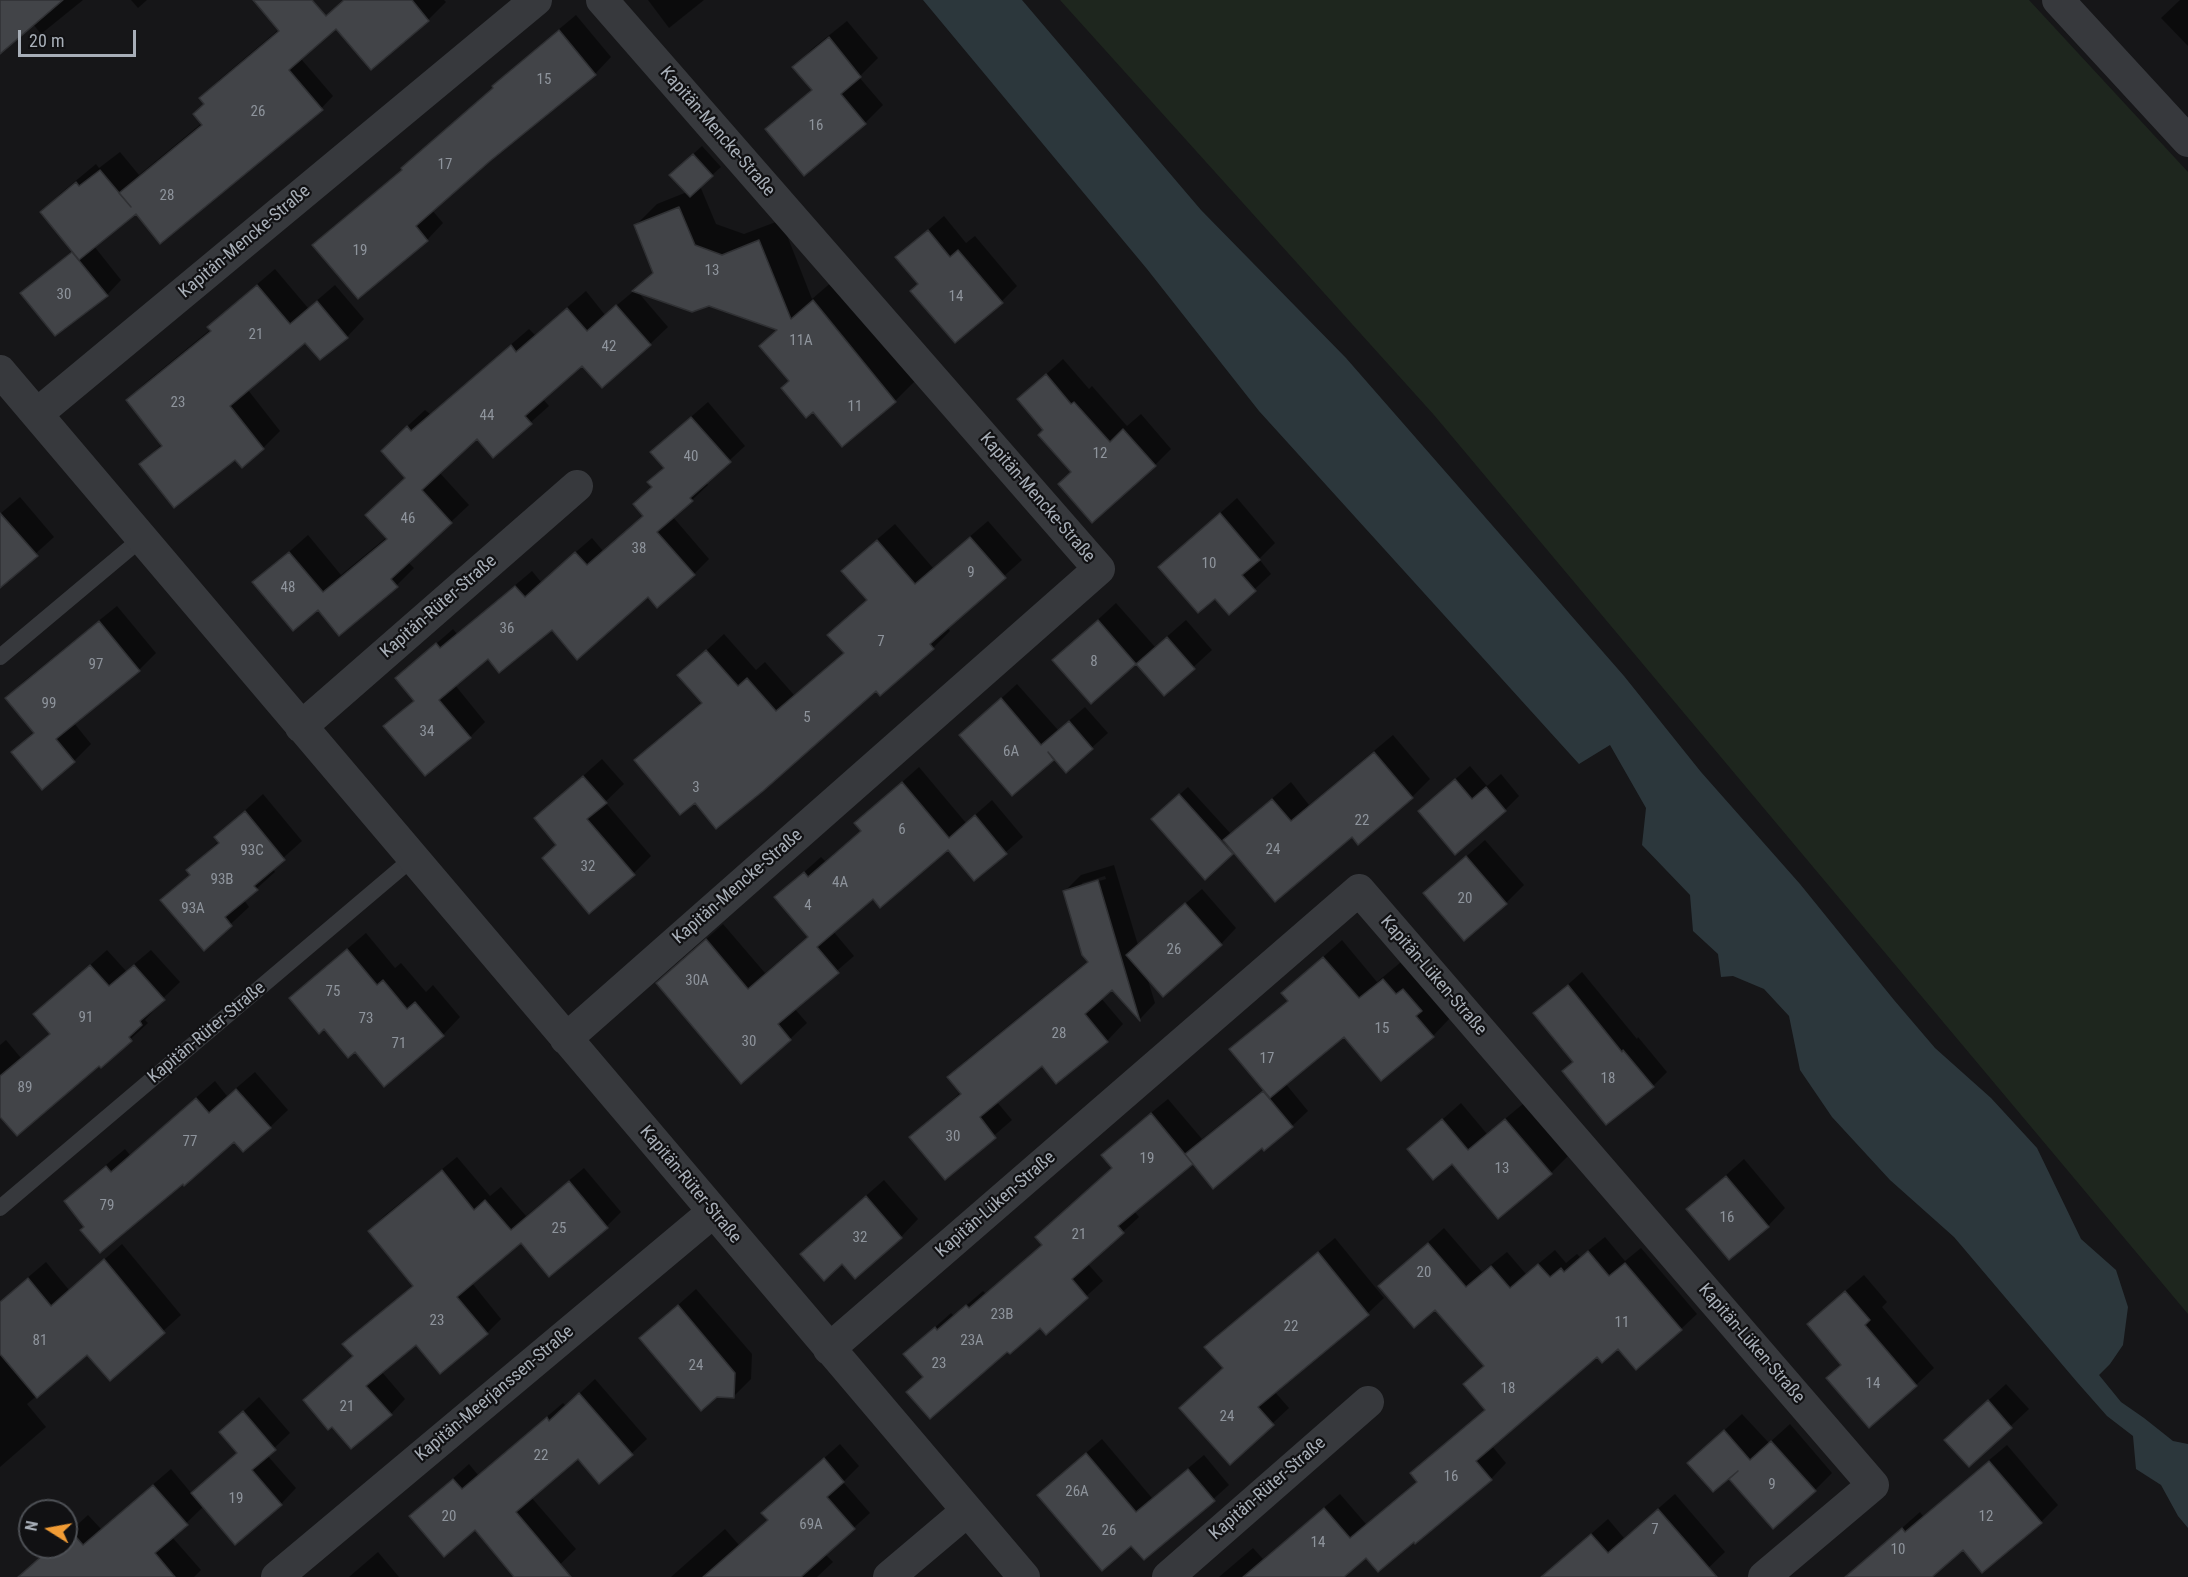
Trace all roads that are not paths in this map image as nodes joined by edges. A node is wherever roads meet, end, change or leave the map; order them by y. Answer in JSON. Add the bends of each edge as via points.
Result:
{"nodes":[{"id":1,"x":536,"y":0,"type":"edge"},
{"id":2,"x":602,"y":0,"type":"edge"},
{"id":3,"x":2058,"y":0,"type":"edge"},
{"id":4,"x":2188,"y":141,"type":"edge"},
{"id":5,"x":0,"y":370,"type":"edge"},
{"id":6,"x":37,"y":414,"type":"junction"},
{"id":7,"x":577,"y":486,"type":"dead end"},
{"id":8,"x":142,"y":538,"type":"junction"},
{"id":9,"x":0,"y":657,"type":"edge"},
{"id":10,"x":301,"y":727,"type":"junction"},
{"id":11,"x":413,"y":858,"type":"junction"},
{"id":12,"x":566,"y":1038,"type":"junction"},
{"id":13,"x":0,"y":1208,"type":"edge"},
{"id":14,"x":712,"y":1212,"type":"junction"},
{"id":15,"x":829,"y":1349,"type":"junction"},
{"id":16,"x":1368,"y":1402,"type":"dead end"},
{"id":17,"x":967,"y":1511,"type":"junction"},
{"id":18,"x":277,"y":1577,"type":"edge"},
{"id":19,"x":889,"y":1577,"type":"edge"},
{"id":20,"x":1024,"y":1577,"type":"edge"},
{"id":21,"x":1168,"y":1577,"type":"edge"},
{"id":22,"x":1764,"y":1577,"type":"edge"}],
"edges":[{"from":1,"to":6,"type":"street","name":"Kapitän-Mencke-Straße"},
{"from":2,"to":12,"type":"street","name":"Kapitän-Mencke-Straße","via":[[1099,569]]},
{"from":3,"to":4,"type":"street"},
{"from":5,"to":6,"type":"street","name":"Kapitän-Rüter-Straße"},
{"from":6,"to":8,"type":"street","name":"Kapitän-Rüter-Straße"},
{"from":7,"to":10,"type":"street","name":"Kapitän-Rüter-Straße"},
{"from":8,"to":9,"type":"lane"},
{"from":8,"to":10,"type":"street","name":"Kapitän-Rüter-Straße"},
{"from":10,"to":11,"type":"street","name":"Kapitän-Rüter-Straße"},
{"from":11,"to":12,"type":"street","name":"Kapitän-Rüter-Straße"},
{"from":11,"to":13,"type":"lane","name":"Kapitän-Rüter-Straße"},
{"from":12,"to":14,"type":"street","name":"Kapitän-Rüter-Straße"},
{"from":14,"to":15,"type":"street","name":"Kapitän-Rüter-Straße"},
{"from":14,"to":18,"type":"street","name":"Kapitän-Meerjanssen-Straße"},
{"from":15,"to":17,"type":"street","name":"Kapitän-Rüter-Straße"},
{"from":15,"to":22,"type":"street","name":"Kapitän-Lüken-Straße","via":[[1359,890],[1873,1485]]},
{"from":16,"to":21,"type":"street","name":"Kapitän-Rüter-Straße"},
{"from":17,"to":19,"type":"street"},
{"from":17,"to":20,"type":"street","name":"Kapitän-Rüter-Straße"}]}
